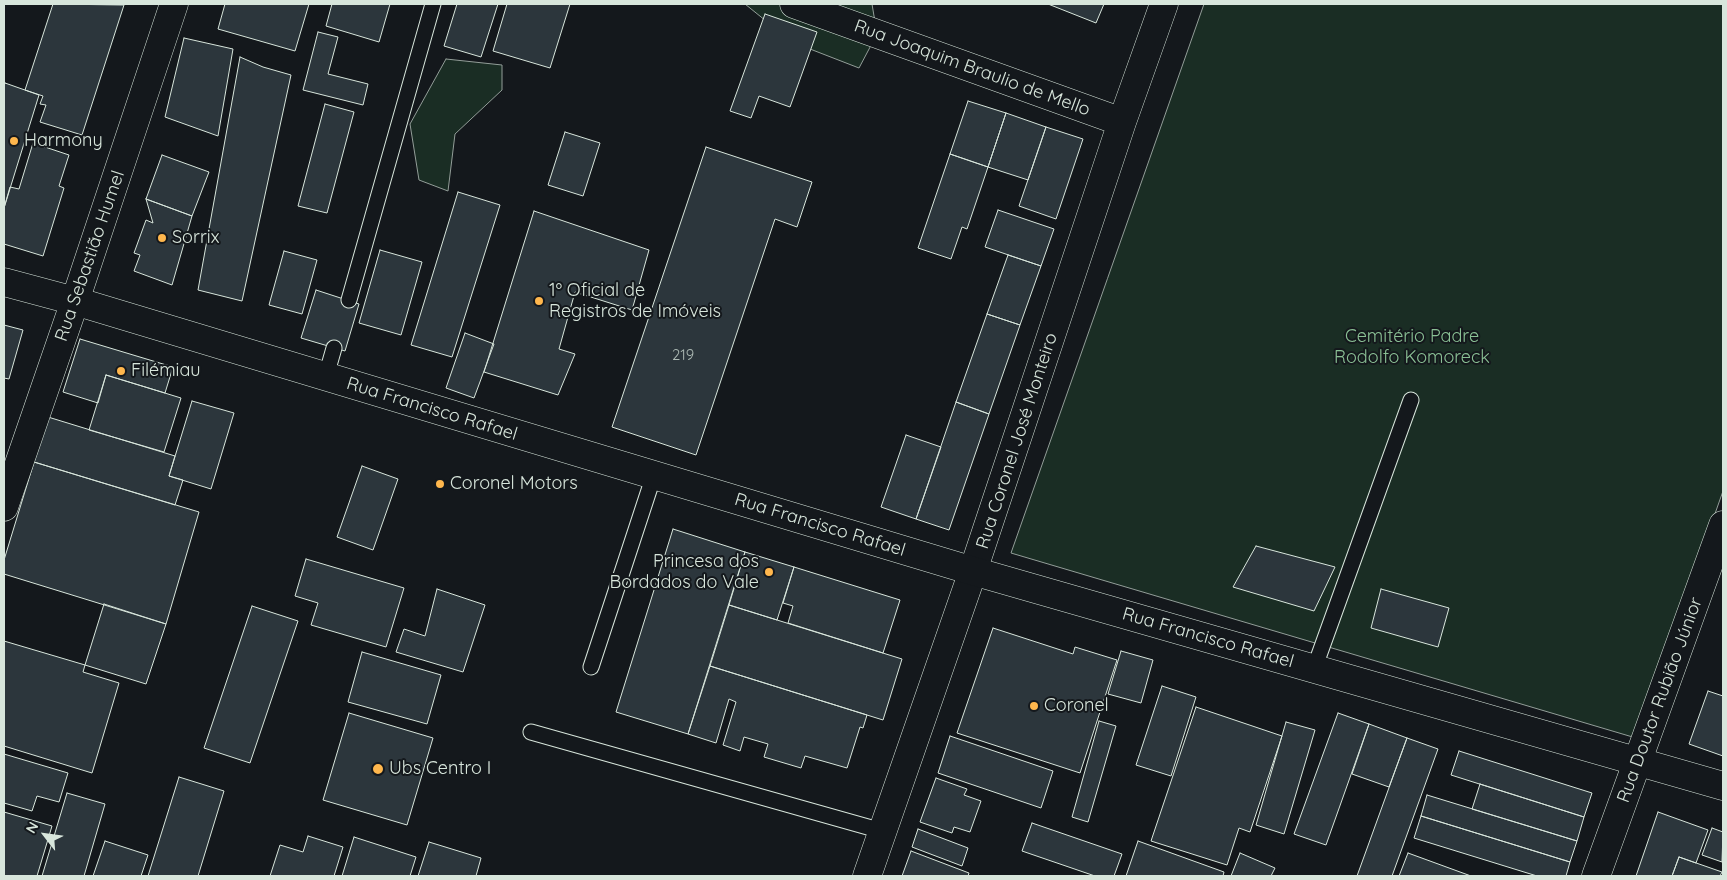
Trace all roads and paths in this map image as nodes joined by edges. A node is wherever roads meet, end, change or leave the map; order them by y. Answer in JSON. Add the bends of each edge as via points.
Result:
{"nodes":[{"id":1,"x":174,"y":4,"type":"edge"},
{"id":2,"x":433,"y":4,"type":"edge"},
{"id":3,"x":794,"y":4,"type":"edge"},
{"id":4,"x":1164,"y":4,"type":"edge"},
{"id":5,"x":1122,"y":122,"type":"junction"},
{"id":6,"x":4,"y":282,"type":"edge"},
{"id":7,"x":348,"y":300,"type":"dead end"},
{"id":8,"x":75,"y":301,"type":"junction"},
{"id":9,"x":334,"y":348,"type":"dead end"},
{"id":10,"x":326,"y":376,"type":"junction"},
{"id":11,"x":1411,"y":400,"type":"dead end"},
{"id":12,"x":654,"y":475,"type":"junction"},
{"id":13,"x":4,"y":507,"type":"edge"},
{"id":14,"x":1723,"y":524,"type":"edge"},
{"id":15,"x":973,"y":571,"type":"junction"},
{"id":16,"x":591,"y":667,"type":"dead end"},
{"id":17,"x":1314,"y":669,"type":"junction"},
{"id":18,"x":531,"y":732,"type":"dead end"},
{"id":19,"x":1638,"y":762,"type":"junction"},
{"id":20,"x":1723,"y":786,"type":"edge"},
{"id":21,"x":882,"y":831,"type":"junction"},
{"id":22,"x":866,"y":876,"type":"edge"},
{"id":23,"x":1596,"y":876,"type":"edge"}],
"edges":[{"from":1,"to":8,"type":"street","name":"Rua Sebastião Humel"},
{"from":2,"to":7,"type":"lane"},
{"from":3,"to":5,"type":"street","name":"Rua Joaquim Braulio de Mello"},
{"from":4,"to":5,"type":"street","name":"Rua Coronel José Monteiro"},
{"from":5,"to":15,"type":"street","name":"Rua Coronel José Monteiro"},
{"from":6,"to":8,"type":"street","name":"Rua Francisco Rafael"},
{"from":8,"to":10,"type":"street","name":"Rua Francisco Rafael"},
{"from":8,"to":13,"type":"street","name":"Rua Sebastião Humel"},
{"from":9,"to":10,"type":"lane"},
{"from":10,"to":12,"type":"street","name":"Rua Francisco Rafael"},
{"from":11,"to":17,"type":"lane"},
{"from":12,"to":15,"type":"street","name":"Rua Francisco Rafael"},
{"from":12,"to":16,"type":"lane"},
{"from":14,"to":19,"type":"street","name":"Rua Doutor Rubião Júnior"},
{"from":15,"to":17,"type":"street","name":"Rua Francisco Rafael"},
{"from":15,"to":21,"type":"street","name":"Rua Coronel José Monteiro"},
{"from":17,"to":19,"type":"street","name":"Rua Francisco Rafael"},
{"from":18,"to":21,"type":"lane"},
{"from":19,"to":20,"type":"street","name":"Rua Francisco Rafael"},
{"from":19,"to":23,"type":"street","name":"Rua Doutor Rubião Júnior"},
{"from":21,"to":22,"type":"street","name":"Rua Coronel José Monteiro"}]}
